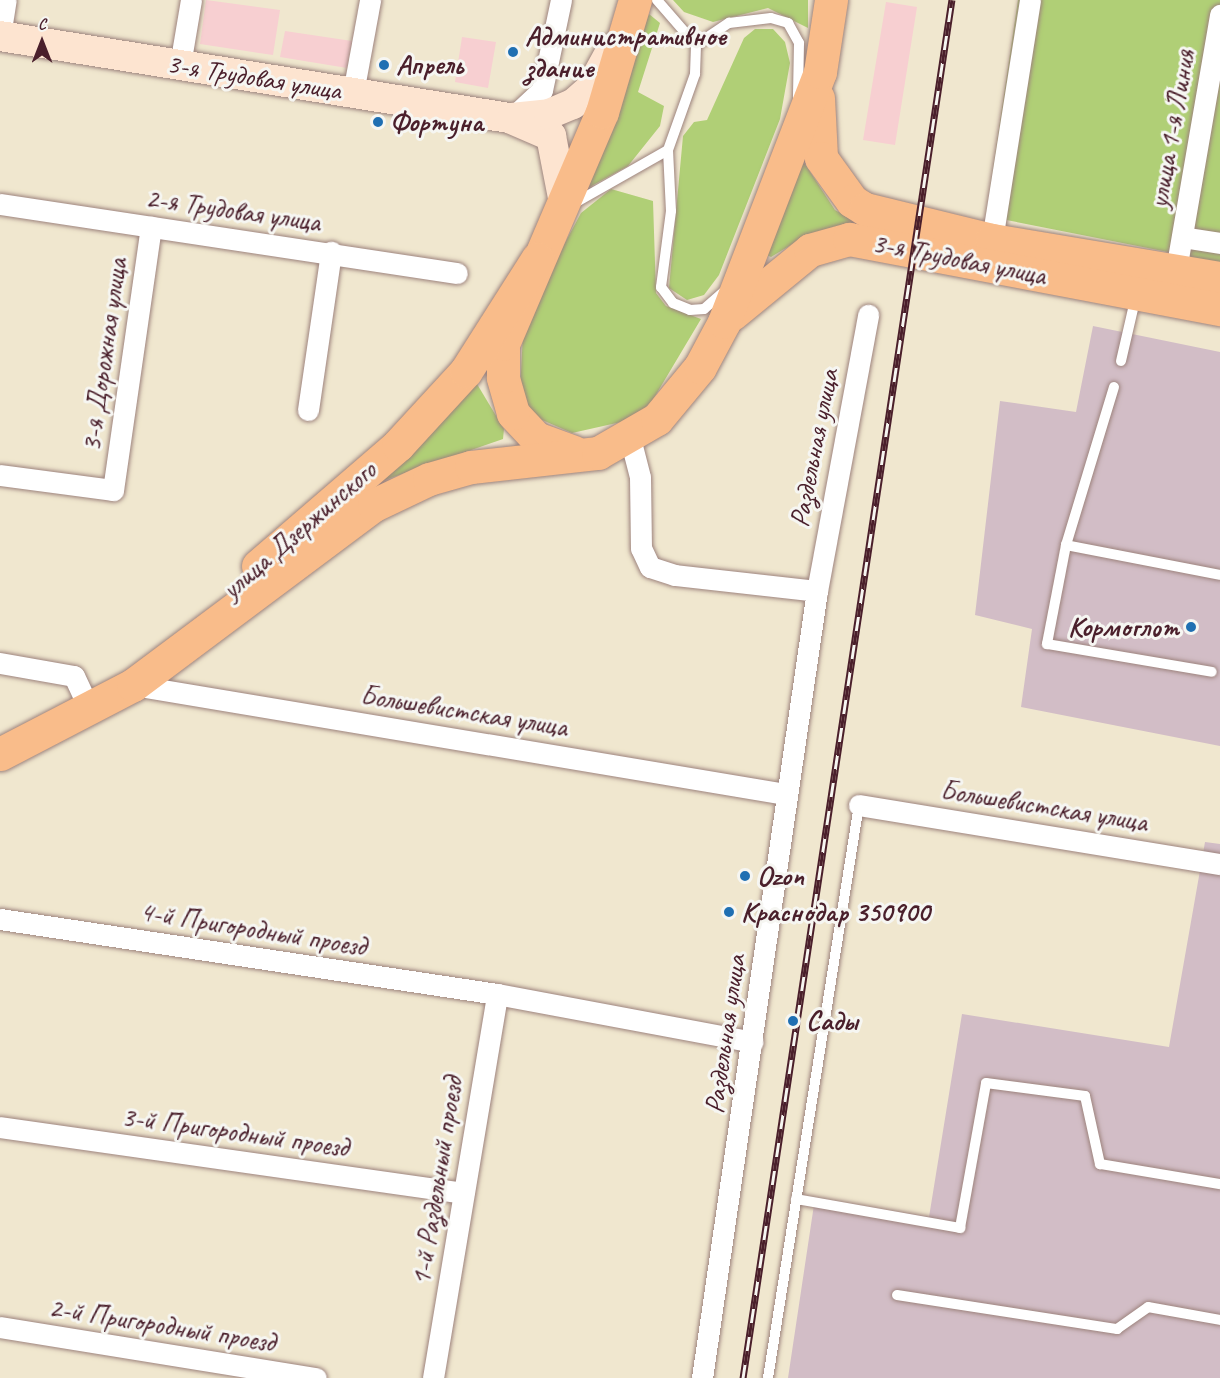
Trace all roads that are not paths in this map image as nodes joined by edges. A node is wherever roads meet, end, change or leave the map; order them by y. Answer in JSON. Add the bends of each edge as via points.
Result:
{"nodes":[{"id":1,"x":6,"y":0,"type":"edge"},
{"id":2,"x":191,"y":0,"type":"edge"},
{"id":3,"x":370,"y":0,"type":"edge"},
{"id":4,"x":561,"y":0,"type":"edge"},
{"id":5,"x":831,"y":0,"type":"edge"},
{"id":6,"x":1030,"y":0,"type":"edge"},
{"id":7,"x":641,"y":4,"type":"edge"},
{"id":8,"x":1220,"y":15,"type":"edge"},
{"id":9,"x":0,"y":36,"type":"edge"},
{"id":10,"x":696,"y":45,"type":"junction"},
{"id":11,"x":1217,"y":64,"type":"edge"},
{"id":12,"x":180,"y":65,"type":"junction"},
{"id":13,"x":820,"y":72,"type":"junction"},
{"id":14,"x":353,"y":93,"type":"junction"},
{"id":15,"x":511,"y":118,"type":"junction"},
{"id":16,"x":797,"y":133,"type":"junction"},
{"id":17,"x":668,"y":150,"type":"junction"},
{"id":18,"x":0,"y":204,"type":"edge"},
{"id":19,"x":561,"y":209,"type":"junction"},
{"id":20,"x":151,"y":227,"type":"junction"},
{"id":21,"x":994,"y":229,"type":"junction"},
{"id":22,"x":1220,"y":243,"type":"edge"},
{"id":23,"x":331,"y":252,"type":"junction"},
{"id":24,"x":1179,"y":253,"type":"junction"},
{"id":25,"x":537,"y":259,"type":"junction"},
{"id":26,"x":745,"y":272,"type":"junction"},
{"id":27,"x":457,"y":273,"type":"dead end"},
{"id":28,"x":1220,"y":278,"type":"edge"},
{"id":29,"x":1136,"y":293,"type":"junction"},
{"id":30,"x":1220,"y":309,"type":"edge"},
{"id":31,"x":868,"y":315,"type":"dead end"},
{"id":32,"x":724,"y":322,"type":"junction"},
{"id":33,"x":1121,"y":361,"type":"dead end"},
{"id":34,"x":1114,"y":387,"type":"dead end"},
{"id":35,"x":308,"y":410,"type":"dead end"},
{"id":36,"x":630,"y":438,"type":"junction"},
{"id":37,"x":585,"y":455,"type":"junction"},
{"id":38,"x":0,"y":475,"type":"edge"},
{"id":39,"x":1066,"y":545,"type":"junction"},
{"id":40,"x":1220,"y":575,"type":"edge"},
{"id":41,"x":817,"y":591,"type":"junction"},
{"id":42,"x":0,"y":663,"type":"edge"},
{"id":43,"x":1212,"y":672,"type":"dead end"},
{"id":44,"x":133,"y":685,"type":"junction"},
{"id":45,"x":82,"y":693,"type":"junction"},
{"id":46,"x":0,"y":733,"type":"edge"},
{"id":47,"x":0,"y":754,"type":"edge"},
{"id":48,"x":786,"y":794,"type":"junction"},
{"id":49,"x":859,"y":805,"type":"joint"},
{"id":50,"x":1220,"y":864,"type":"edge"},
{"id":51,"x":0,"y":919,"type":"edge"},
{"id":52,"x":497,"y":994,"type":"junction"},
{"id":53,"x":753,"y":1042,"type":"junction"},
{"id":54,"x":0,"y":1127,"type":"edge"},
{"id":55,"x":1220,"y":1184,"type":"edge"},
{"id":56,"x":463,"y":1193,"type":"junction"},
{"id":57,"x":796,"y":1199,"type":"junction"},
{"id":58,"x":897,"y":1295,"type":"dead end"},
{"id":59,"x":1220,"y":1320,"type":"edge"},
{"id":60,"x":0,"y":1328,"type":"edge"},
{"id":61,"x":316,"y":1378,"type":"edge"},
{"id":62,"x":433,"y":1378,"type":"edge"},
{"id":63,"x":702,"y":1378,"type":"edge"},
{"id":64,"x":768,"y":1378,"type":"edge"}],
"edges":[{"from":1,"to":9,"type":"street"},
{"from":2,"to":12,"type":"street"},
{"from":3,"to":14,"type":"street"},
{"from":4,"to":15,"type":"street","via":[[542,90]]},
{"from":5,"to":13,"type":"main road"},
{"from":6,"to":21,"type":"street"},
{"from":7,"to":10,"type":"lane"},
{"from":7,"to":15,"type":"street","via":[[590,89],[549,114]]},
{"from":7,"to":19,"type":"main road"},
{"from":8,"to":11,"type":"street","name":"улица 1-я Линия"},
{"from":9,"to":12,"type":"street","name":"3-я Трудовая улица"},
{"from":10,"to":16,"type":"lane","via":[[729,23],[771,18],[788,23],[799,43]]},
{"from":10,"to":17,"type":"lane","via":[[695,74]]},
{"from":11,"to":24,"type":"street","name":"улица 1-я Линия"},
{"from":12,"to":14,"type":"street","name":"3-я Трудовая улица"},
{"from":13,"to":16,"type":"main road"},
{"from":13,"to":21,"type":"main road","name":"3-я Трудовая улица","via":[[816,132],[821,158],[852,201],[887,217]]},
{"from":14,"to":15,"type":"street","name":"3-я Трудовая улица"},
{"from":15,"to":19,"type":"street","via":[[551,136]]},
{"from":16,"to":26,"type":"main road"},
{"from":17,"to":19,"type":"lane"},
{"from":17,"to":26,"type":"lane","via":[[671,211],[661,274],[664,293],[684,309],[704,309]]},
{"from":18,"to":20,"type":"street","name":"2-я Трудовая улица"},
{"from":19,"to":25,"type":"main road"},
{"from":20,"to":23,"type":"street","name":"2-я Трудовая улица"},
{"from":20,"to":38,"type":"street","name":"3-я Дорожная улица","via":[[113,490]]},
{"from":21,"to":24,"type":"main road","name":"3-я Трудовая улица"},
{"from":22,"to":24,"type":"street"},
{"from":23,"to":27,"type":"street","name":"2-я Трудовая улица"},
{"from":23,"to":35,"type":"street"},
{"from":24,"to":28,"type":"main road"},
{"from":25,"to":37,"type":"main road","via":[[503,344],[505,389],[524,428]]},
{"from":25,"to":45,"type":"main road","name":"улица Дзержинского","via":[[466,370],[398,445],[223,596]]},
{"from":26,"to":32,"type":"main road"},
{"from":29,"to":30,"type":"main road","name":"3-я Трудовая улица"},
{"from":29,"to":32,"type":"main road","name":"3-я Трудовая улица","via":[[876,241],[838,240],[791,261]]},
{"from":29,"to":33,"type":"lane"},
{"from":31,"to":41,"type":"street","name":"Раздельная улица"},
{"from":32,"to":36,"type":"main road","name":"улица Дзержинского","via":[[678,398]]},
{"from":34,"to":39,"type":"lane"},
{"from":36,"to":37,"type":"main road","name":"улица Дзержинского"},
{"from":36,"to":41,"type":"street","via":[[640,477],[641,548],[650,567],[675,575]]},
{"from":37,"to":44,"type":"main road","name":"улица Дзержинского","via":[[471,467],[429,479],[341,529]]},
{"from":39,"to":40,"type":"lane"},
{"from":39,"to":43,"type":"lane","via":[[1047,644]]},
{"from":41,"to":48,"type":"street","name":"Раздельная улица"},
{"from":42,"to":45,"type":"street","via":[[74,676]]},
{"from":44,"to":47,"type":"main road","name":"улица Дзержинского"},
{"from":44,"to":48,"type":"street","name":"Большевистская улица"},
{"from":45,"to":46,"type":"main road","name":"улица Дзержинского"},
{"from":48,"to":53,"type":"street","name":"Раздельная улица"},
{"from":49,"to":50,"type":"street","name":"Большевистская улица"},
{"from":49,"to":57,"type":"lane"},
{"from":51,"to":52,"type":"street","name":"4-й Пригородный проезд"},
{"from":52,"to":53,"type":"street","name":"4-й Пригородный проезд"},
{"from":52,"to":56,"type":"street","name":"1-й Раздельный проезд"},
{"from":53,"to":63,"type":"street","name":"Раздельная улица"},
{"from":54,"to":56,"type":"street","name":"3-й Пригородный проезд"},
{"from":55,"to":57,"type":"lane","via":[[1100,1164],[1086,1096],[986,1083],[960,1228]]},
{"from":56,"to":62,"type":"street","name":"1-й Раздельный проезд"},
{"from":57,"to":64,"type":"lane"},
{"from":58,"to":59,"type":"lane","via":[[1117,1329],[1148,1307]]},
{"from":60,"to":61,"type":"street","name":"2-й Пригородный проезд"}]}
